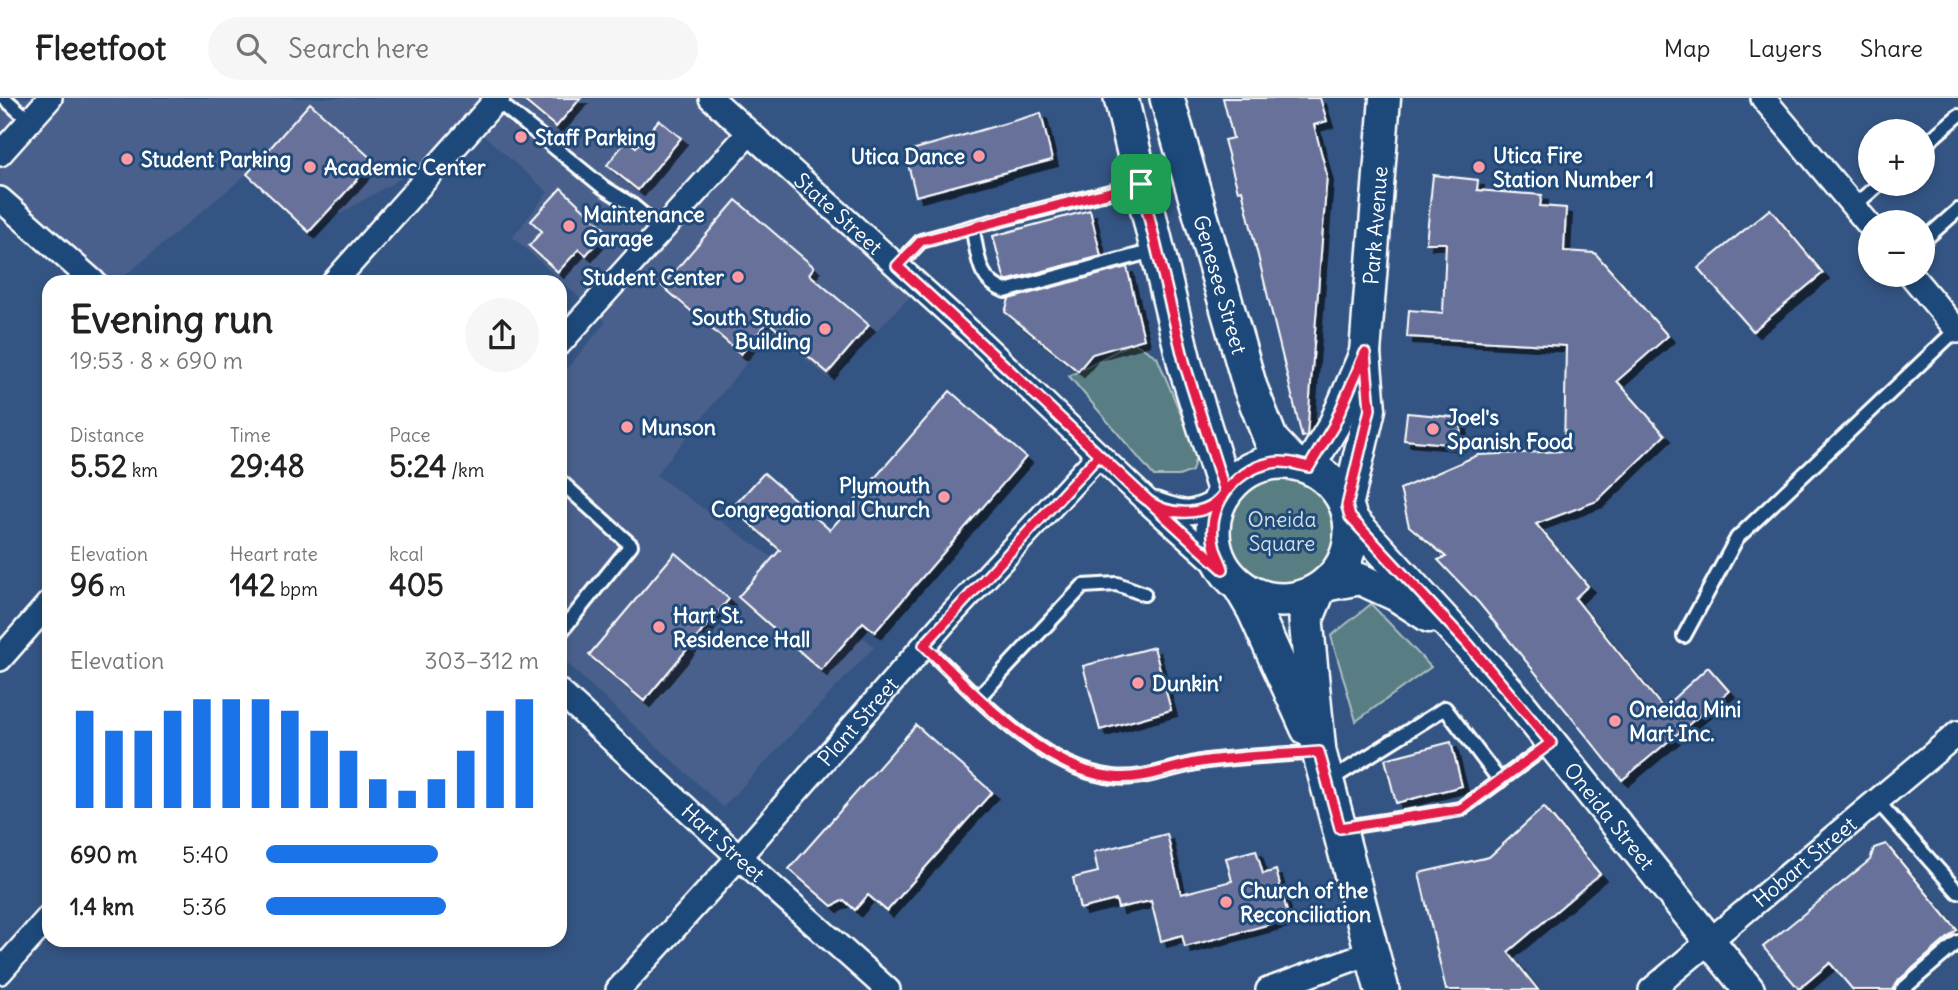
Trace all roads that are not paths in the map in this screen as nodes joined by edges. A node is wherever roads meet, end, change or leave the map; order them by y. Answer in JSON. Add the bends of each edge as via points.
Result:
{"nodes":[{"id":1,"x":4,"y":98,"type":"edge"},
{"id":2,"x":50,"y":98,"type":"edge"},
{"id":3,"x":711,"y":98,"type":"edge"},
{"id":4,"x":1121,"y":98,"type":"edge"},
{"id":5,"x":1167,"y":98,"type":"edge"},
{"id":6,"x":1385,"y":98,"type":"edge"},
{"id":7,"x":1763,"y":98,"type":"edge"},
{"id":8,"x":497,"y":99,"type":"edge"},
{"id":9,"x":1958,"y":116,"type":"edge"},
{"id":10,"x":30,"y":121,"type":"junction"},
{"id":11,"x":749,"y":133,"type":"junction"},
{"id":12,"x":1935,"y":136,"type":"edge"},
{"id":13,"x":0,"y":154,"type":"edge"},
{"id":14,"x":1141,"y":184,"type":"junction"},
{"id":15,"x":1865,"y":196,"type":"edge"},
{"id":16,"x":0,"y":199,"type":"edge"},
{"id":17,"x":1853,"y":206,"type":"junction"},
{"id":18,"x":1958,"y":211,"type":"edge"},
{"id":19,"x":1858,"y":212,"type":"edge"},
{"id":20,"x":972,"y":227,"type":"junction"},
{"id":21,"x":662,"y":230,"type":"junction"},
{"id":22,"x":1935,"y":231,"type":"edge"},
{"id":23,"x":1157,"y":250,"type":"junction"},
{"id":24,"x":897,"y":266,"type":"junction"},
{"id":25,"x":86,"y":275,"type":"edge"},
{"id":26,"x":340,"y":275,"type":"edge"},
{"id":27,"x":1922,"y":287,"type":"edge"},
{"id":28,"x":1954,"y":320,"type":"edge"},
{"id":29,"x":567,"y":335,"type":"edge"},
{"id":30,"x":1365,"y":353,"type":"junction"},
{"id":31,"x":1099,"y":455,"type":"junction"},
{"id":32,"x":1301,"y":465,"type":"junction"},
{"id":33,"x":567,"y":487,"type":"edge"},
{"id":34,"x":1222,"y":496,"type":"junction"},
{"id":35,"x":1149,"y":502,"type":"junction"},
{"id":36,"x":1349,"y":511,"type":"junction"},
{"id":37,"x":1231,"y":578,"type":"junction"},
{"id":38,"x":1321,"y":589,"type":"junction"},
{"id":39,"x":1144,"y":594,"type":"dead end"},
{"id":40,"x":42,"y":611,"type":"edge"},
{"id":41,"x":567,"y":624,"type":"edge"},
{"id":42,"x":1684,"y":636,"type":"dead end"},
{"id":43,"x":1468,"y":644,"type":"junction"},
{"id":44,"x":924,"y":645,"type":"junction"},
{"id":45,"x":0,"y":659,"type":"edge"},
{"id":46,"x":979,"y":697,"type":"junction"},
{"id":47,"x":567,"y":698,"type":"edge"},
{"id":48,"x":1958,"y":733,"type":"edge"},
{"id":49,"x":1551,"y":743,"type":"junction"},
{"id":50,"x":1323,"y":767,"type":"junction"},
{"id":51,"x":1500,"y":781,"type":"junction"},
{"id":52,"x":1877,"y":801,"type":"junction"},
{"id":53,"x":1340,"y":828,"type":"junction"},
{"id":54,"x":738,"y":857,"type":"junction"},
{"id":55,"x":1958,"y":891,"type":"edge"},
{"id":56,"x":42,"y":926,"type":"edge"},
{"id":57,"x":1710,"y":941,"type":"junction"},
{"id":58,"x":1958,"y":942,"type":"edge"},
{"id":59,"x":1372,"y":952,"type":"junction"},
{"id":60,"x":0,"y":972,"type":"edge"},
{"id":61,"x":618,"y":990,"type":"edge"},
{"id":62,"x":888,"y":990,"type":"edge"},
{"id":63,"x":1268,"y":990,"type":"edge"},
{"id":64,"x":1382,"y":990,"type":"edge"},
{"id":65,"x":1651,"y":990,"type":"edge"},
{"id":66,"x":1749,"y":990,"type":"edge"},
{"id":67,"x":1902,"y":990,"type":"edge"}],
"edges":[{"from":1,"to":10,"type":"lane"},
{"from":2,"to":10,"type":"street"},
{"from":3,"to":11,"type":"street","name":"State Street"},
{"from":4,"to":14,"type":"main road"},
{"from":5,"to":32,"type":"main road","name":"Genesee Street","via":[[1250,387],[1271,440]]},
{"from":6,"to":30,"type":"street","name":"Park Avenue"},
{"from":7,"to":17,"type":"street"},
{"from":8,"to":21,"type":"lane"},
{"from":8,"to":26,"type":"street"},
{"from":9,"to":12,"type":"lane"},
{"from":10,"to":13,"type":"street"},
{"from":11,"to":21,"type":"street"},
{"from":11,"to":24,"type":"street","name":"State Street"},
{"from":14,"to":20,"type":"lane"},
{"from":14,"to":23,"type":"main road"},
{"from":15,"to":17,"type":"lane"},
{"from":16,"to":25,"type":"street"},
{"from":17,"to":19,"type":"street"},
{"from":18,"to":22,"type":"lane"},
{"from":20,"to":23,"type":"lane","via":[[982,273],[991,285],[1005,291]]},
{"from":20,"to":24,"type":"lane","via":[[921,241]]},
{"from":21,"to":29,"type":"street"},
{"from":23,"to":34,"type":"main road"},
{"from":24,"to":31,"type":"street","name":"State Street"},
{"from":27,"to":28,"type":"street"},
{"from":28,"to":42,"type":"lane","via":[[1737,538]]},
{"from":30,"to":32,"type":"street","name":"Park Avenue","via":[[1334,425]]},
{"from":30,"to":36,"type":"street","name":"Park Avenue","via":[[1370,409]]},
{"from":31,"to":35,"type":"street","name":"State Street"},
{"from":31,"to":44,"type":"street","name":"Plant Street"},
{"from":32,"to":34,"type":"main road","via":[[1273,462],[1254,467]]},
{"from":32,"to":36,"type":"main road","via":[[1332,483]]},
{"from":33,"to":41,"type":"lane","via":[[631,545]]},
{"from":34,"to":35,"type":"street","name":"State Street","via":[[1199,512],[1175,512]]},
{"from":34,"to":37,"type":"main road","via":[[1213,523],[1214,547]]},
{"from":35,"to":37,"type":"street","name":"State Street"},
{"from":36,"to":38,"type":"main road","via":[[1347,555]]},
{"from":36,"to":43,"type":"street","name":"Oneida Street"},
{"from":37,"to":38,"type":"main road","via":[[1257,597],[1278,601]]},
{"from":37,"to":50,"type":"main road","via":[[1254,610]]},
{"from":38,"to":43,"type":"street","name":"Oneida Street","via":[[1360,579],[1395,595]]},
{"from":38,"to":50,"type":"main road","via":[[1306,620]]},
{"from":39,"to":46,"type":"lane","via":[[1117,584],[1083,586]]},
{"from":40,"to":45,"type":"street"},
{"from":43,"to":49,"type":"street","name":"Oneida Street"},
{"from":44,"to":46,"type":"lane"},
{"from":44,"to":54,"type":"street","name":"Plant Street"},
{"from":46,"to":50,"type":"lane","via":[[1015,732],[1072,766],[1114,777],[1205,761]]},
{"from":47,"to":54,"type":"street","name":"Hart Street"},
{"from":48,"to":52,"type":"street","name":"Hobart Street"},
{"from":49,"to":51,"type":"lane"},
{"from":49,"to":57,"type":"street","name":"Oneida Street"},
{"from":50,"to":51,"type":"lane","via":[[1445,708]]},
{"from":50,"to":53,"type":"main road"},
{"from":51,"to":53,"type":"lane","via":[[1461,809]]},
{"from":52,"to":55,"type":"lane"},
{"from":52,"to":57,"type":"street","name":"Hobart Street"},
{"from":53,"to":59,"type":"main road"},
{"from":54,"to":61,"type":"street","name":"Plant Street"},
{"from":54,"to":62,"type":"street","name":"Hart Street"},
{"from":56,"to":60,"type":"street"},
{"from":57,"to":65,"type":"street","name":"Hobart Street"},
{"from":57,"to":66,"type":"street","name":"Oneida Street"},
{"from":58,"to":67,"type":"lane"},
{"from":59,"to":63,"type":"street"},
{"from":59,"to":64,"type":"main road"}]}
